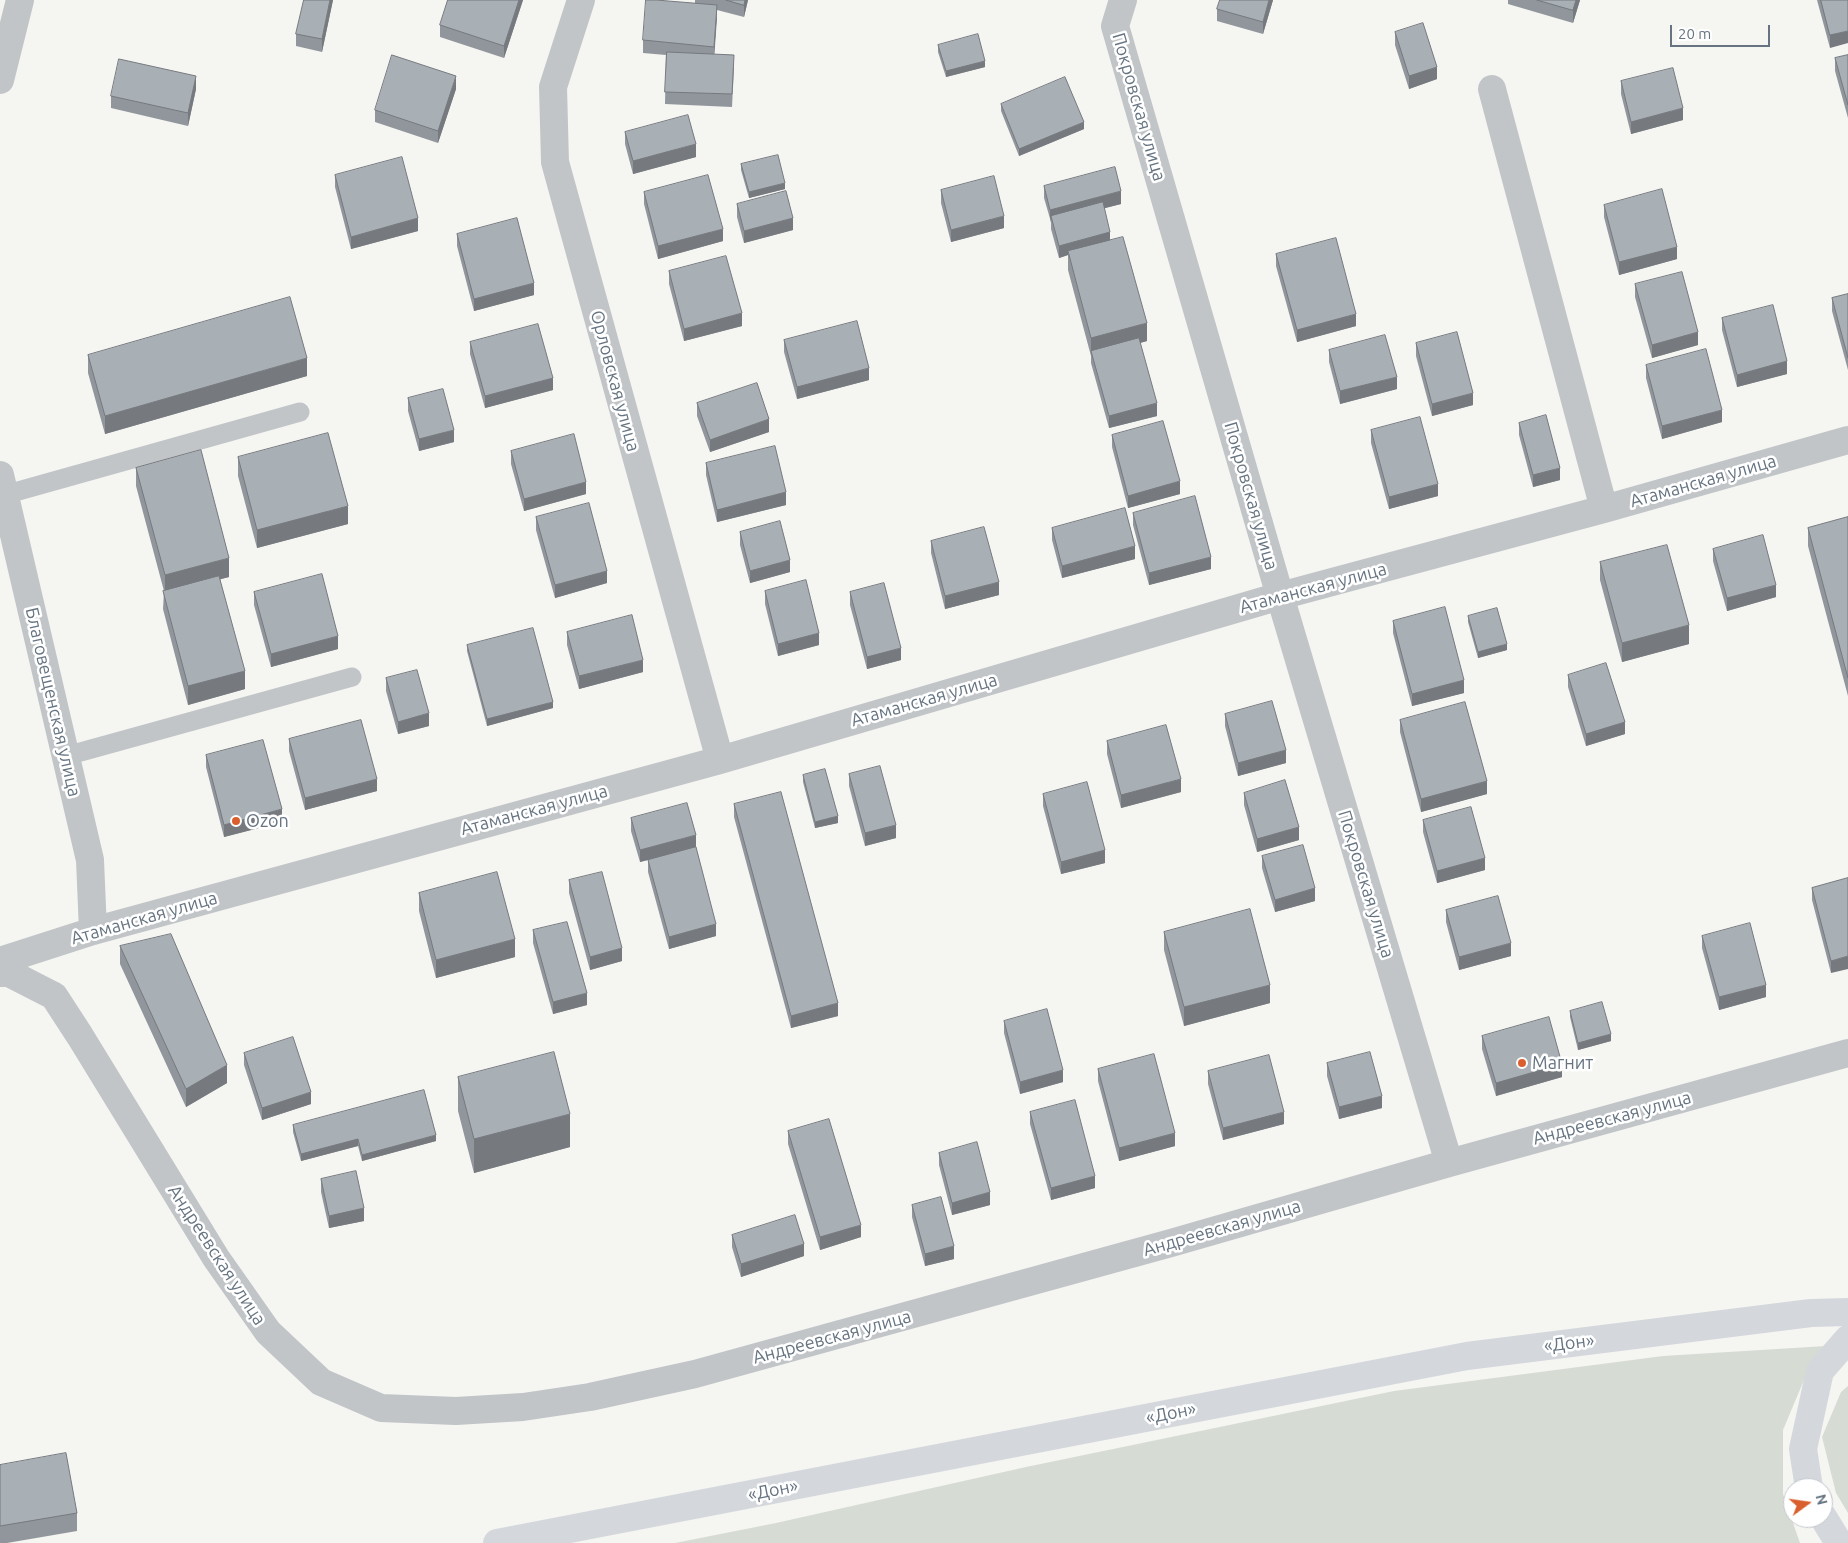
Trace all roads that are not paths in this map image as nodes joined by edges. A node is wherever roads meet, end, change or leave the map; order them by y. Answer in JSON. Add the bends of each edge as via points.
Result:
{"nodes":[{"id":1,"x":20,"y":0,"type":"edge"},
{"id":2,"x":581,"y":0,"type":"edge"},
{"id":3,"x":1123,"y":0,"type":"edge"},
{"id":4,"x":0,"y":80,"type":"edge"},
{"id":5,"x":1492,"y":89,"type":"dead end"},
{"id":6,"x":300,"y":412,"type":"dead end"},
{"id":7,"x":1848,"y":440,"type":"edge"},
{"id":8,"x":2,"y":485,"type":"edge"},
{"id":9,"x":1604,"y":509,"type":"junction"},
{"id":10,"x":1280,"y":596,"type":"junction"},
{"id":11,"x":352,"y":677,"type":"dead end"},
{"id":12,"x":66,"y":756,"type":"junction"},
{"id":13,"x":720,"y":760,"type":"junction"},
{"id":14,"x":93,"y":931,"type":"junction"},
{"id":15,"x":0,"y":961,"type":"edge"},
{"id":16,"x":0,"y":972,"type":"edge"},
{"id":17,"x":1848,"y":1053,"type":"edge"},
{"id":18,"x":1449,"y":1163,"type":"junction"},
{"id":19,"x":1848,"y":1312,"type":"edge"},
{"id":20,"x":1848,"y":1339,"type":"edge"},
{"id":21,"x":1807,"y":1478,"type":"edge"},
{"id":22,"x":1830,"y":1528,"type":"edge"},
{"id":23,"x":497,"y":1543,"type":"edge"},
{"id":24,"x":1839,"y":1543,"type":"edge"}],
"edges":[{"from":1,"to":4,"type":"street"},
{"from":2,"to":13,"type":"street","name":"Орловская улица","via":[[553,87],[555,162]]},
{"from":3,"to":10,"type":"street","name":"Покровская улица","via":[[1115,26]]},
{"from":5,"to":9,"type":"street"},
{"from":6,"to":8,"type":"lane"},
{"from":7,"to":9,"type":"street","name":"Атаманская улица"},
{"from":8,"to":12,"type":"street","name":"Благовещенская улица"},
{"from":9,"to":10,"type":"street","name":"Атаманская улица"},
{"from":10,"to":13,"type":"street","name":"Атаманская улица"},
{"from":10,"to":18,"type":"street","name":"Покровская улица"},
{"from":11,"to":12,"type":"lane"},
{"from":12,"to":14,"type":"street","name":"Благовещенская улица","via":[[90,860]]},
{"from":13,"to":14,"type":"street","name":"Атаманская улица"},
{"from":14,"to":15,"type":"street","name":"Атаманская улица"},
{"from":16,"to":18,"type":"street","name":"Андреевская улица","via":[[9,973],[54,996],[216,1258],[268,1332],[321,1382],[381,1408],[456,1411],[523,1407],[590,1397],[695,1374]]},
{"from":17,"to":18,"type":"street","name":"Андреевская улица"},
{"from":19,"to":23,"type":"highway","name":"«Дон»","via":[[1811,1313],[1467,1356]]},
{"from":20,"to":21,"type":"highway","via":[[1820,1371],[1803,1449]]},
{"from":22,"to":24,"type":"highway"}]}
